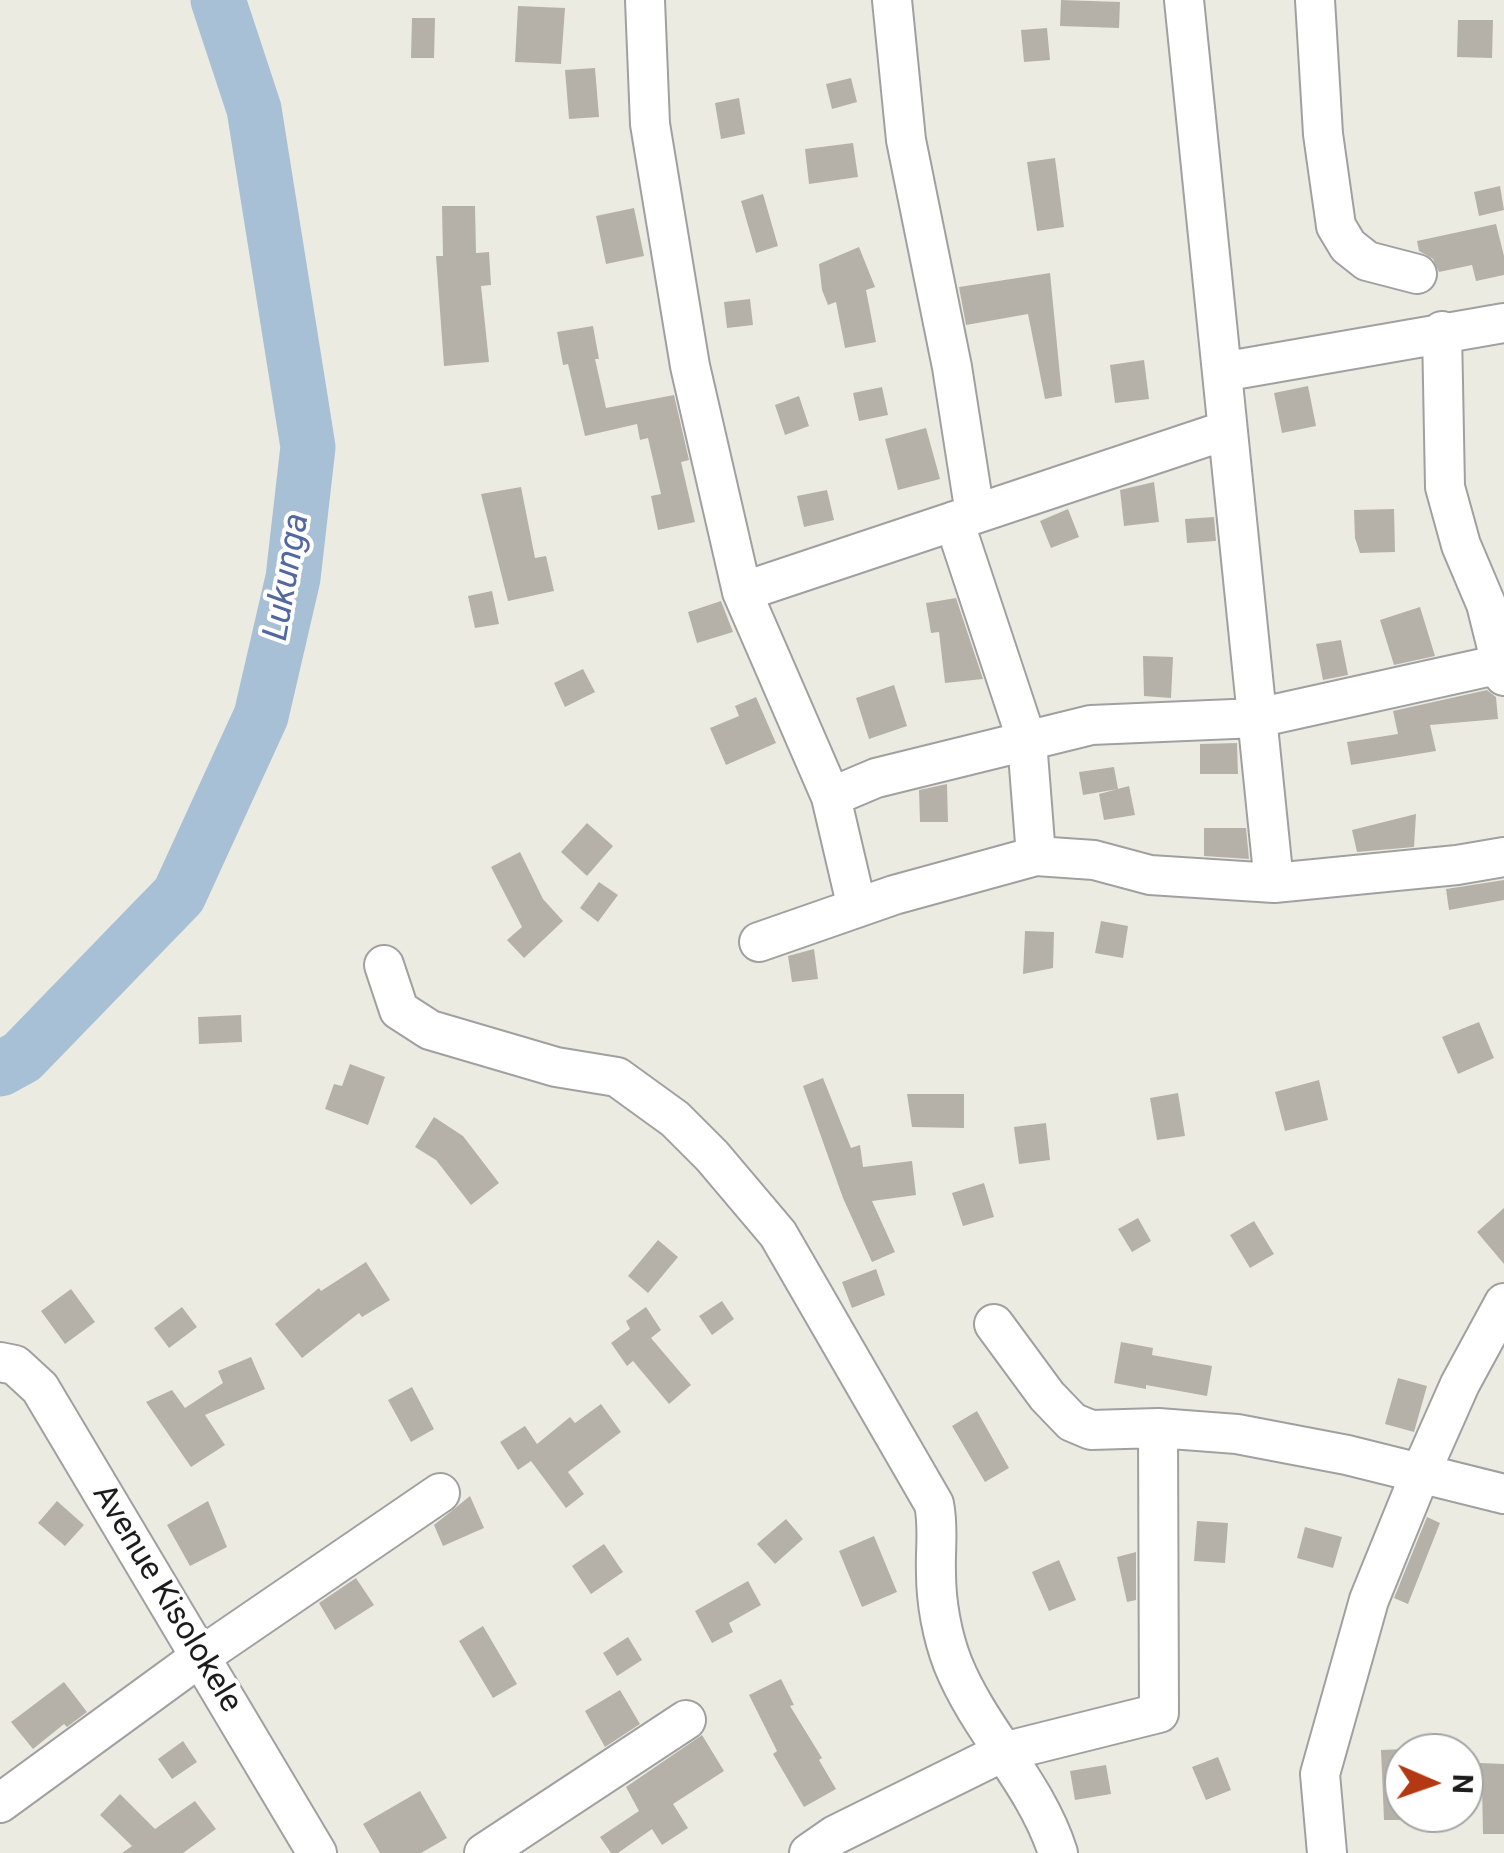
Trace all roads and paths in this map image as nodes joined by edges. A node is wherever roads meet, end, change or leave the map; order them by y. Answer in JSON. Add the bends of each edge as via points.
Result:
{"nodes":[{"id":1,"x":646,"y":0,"type":"edge"},
{"id":2,"x":892,"y":0,"type":"edge"},
{"id":3,"x":1184,"y":0,"type":"edge"},
{"id":4,"x":1315,"y":0,"type":"edge"},
{"id":5,"x":1417,"y":274,"type":"dead end"},
{"id":6,"x":1504,"y":323,"type":"edge"},
{"id":7,"x":1442,"y":331,"type":"junction"},
{"id":8,"x":1222,"y":372,"type":"junction"},
{"id":9,"x":1228,"y":430,"type":"junction"},
{"id":10,"x":964,"y":518,"type":"junction"},
{"id":11,"x":742,"y":592,"type":"junction"},
{"id":12,"x":1502,"y":670,"type":"edge"},
{"id":13,"x":1257,"y":718,"type":"junction"},
{"id":14,"x":1028,"y":740,"type":"junction"},
{"id":15,"x":831,"y":797,"type":"junction"},
{"id":16,"x":1036,"y":856,"type":"junction"},
{"id":17,"x":1504,"y":856,"type":"edge"},
{"id":18,"x":1274,"y":883,"type":"junction"},
{"id":19,"x":857,"y":908,"type":"junction"},
{"id":20,"x":758,"y":942,"type":"dead end"},
{"id":21,"x":384,"y":965,"type":"dead end"},
{"id":22,"x":1504,"y":1303,"type":"edge"},
{"id":23,"x":994,"y":1324,"type":"dead end"},
{"id":24,"x":0,"y":1362,"type":"edge"},
{"id":25,"x":1158,"y":1428,"type":"junction"},
{"id":26,"x":1420,"y":1472,"type":"junction"},
{"id":27,"x":440,"y":1493,"type":"dead end"},
{"id":28,"x":1504,"y":1494,"type":"edge"},
{"id":29,"x":200,"y":1656,"type":"junction"},
{"id":30,"x":686,"y":1720,"type":"dead end"},
{"id":31,"x":1003,"y":1752,"type":"junction"},
{"id":32,"x":0,"y":1803,"type":"edge"},
{"id":33,"x":309,"y":1850,"type":"edge"},
{"id":34,"x":484,"y":1853,"type":"edge"},
{"id":35,"x":809,"y":1853,"type":"edge"},
{"id":36,"x":1058,"y":1853,"type":"edge"},
{"id":37,"x":1327,"y":1853,"type":"edge"}],
"edges":[{"from":1,"to":11,"type":"street","via":[[653,142],[690,366]]},
{"from":2,"to":10,"type":"street","via":[[906,140],[952,367]]},
{"from":3,"to":8,"type":"street"},
{"from":4,"to":5,"type":"street","via":[[1336,226],[1367,261]]},
{"from":6,"to":7,"type":"street"},
{"from":7,"to":8,"type":"street"},
{"from":7,"to":12,"type":"street","via":[[1446,487]]},
{"from":8,"to":9,"type":"street"},
{"from":9,"to":10,"type":"street"},
{"from":9,"to":13,"type":"street"},
{"from":10,"to":11,"type":"street"},
{"from":10,"to":14,"type":"street"},
{"from":11,"to":15,"type":"street"},
{"from":12,"to":13,"type":"street"},
{"from":13,"to":14,"type":"street","via":[[1091,725]]},
{"from":13,"to":18,"type":"street"},
{"from":14,"to":15,"type":"street","via":[[876,778]]},
{"from":14,"to":16,"type":"street"},
{"from":15,"to":19,"type":"street"},
{"from":16,"to":18,"type":"street","via":[[1094,860],[1150,875]]},
{"from":16,"to":19,"type":"street"},
{"from":17,"to":18,"type":"street"},
{"from":19,"to":20,"type":"street"},
{"from":21,"to":31,"type":"street","via":[[399,1010],[430,1030],[556,1067],[618,1077],[675,1118],[778,1234],[934,1504],[940,1616],[952,1661]]},
{"from":22,"to":26,"type":"street"},
{"from":23,"to":25,"type":"street","via":[[1072,1422],[1092,1430]]},
{"from":24,"to":29,"type":"street","name":"Avenue Kisolokele","via":[[16,1365],[40,1388]]},
{"from":25,"to":26,"type":"street","via":[[1237,1434]]},
{"from":25,"to":31,"type":"street","via":[[1159,1712]]},
{"from":26,"to":28,"type":"street"},
{"from":26,"to":37,"type":"street","via":[[1369,1600],[1329,1736],[1320,1774]]},
{"from":27,"to":29,"type":"street"},
{"from":29,"to":32,"type":"street"},
{"from":29,"to":33,"type":"street","name":"Avenue Kisolokele"},
{"from":30,"to":34,"type":"street"},
{"from":31,"to":35,"type":"street"},
{"from":31,"to":36,"type":"street"}]}
